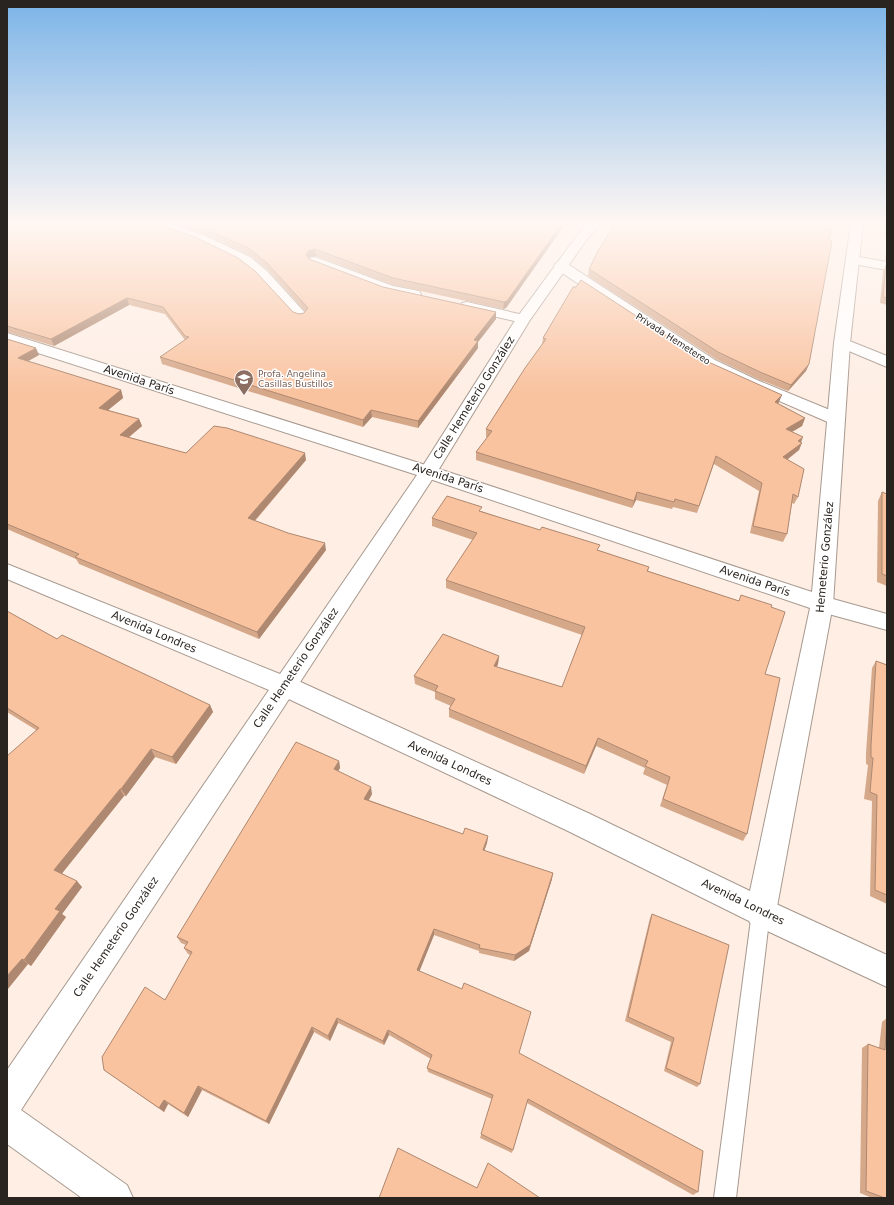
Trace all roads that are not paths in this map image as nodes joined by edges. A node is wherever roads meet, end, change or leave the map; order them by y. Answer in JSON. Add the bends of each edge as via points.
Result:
{"nodes":[{"id":1,"x":267,"y":279,"type":"edge"},
{"id":2,"x":365,"y":279,"type":"edge"},
{"id":3,"x":552,"y":279,"type":"edge"},
{"id":4,"x":581,"y":279,"type":"edge"},
{"id":5,"x":850,"y":279,"type":"edge"},
{"id":6,"x":426,"y":297,"type":"edge"},
{"id":7,"x":456,"y":304,"type":"edge"},
{"id":8,"x":300,"y":315,"type":"edge"},
{"id":9,"x":523,"y":319,"type":"junction"},
{"id":10,"x":7,"y":338,"type":"edge"},
{"id":11,"x":842,"y":343,"type":"junction"},
{"id":12,"x":887,"y":362,"type":"edge"},
{"id":13,"x":836,"y":418,"type":"junction"},
{"id":14,"x":428,"y":472,"type":"junction"},
{"id":15,"x":7,"y":571,"type":"edge"},
{"id":16,"x":822,"y":604,"type":"junction"},
{"id":17,"x":887,"y":622,"type":"edge"},
{"id":18,"x":285,"y":686,"type":"junction"},
{"id":19,"x":761,"y":912,"type":"junction"},
{"id":20,"x":887,"y":970,"type":"edge"},
{"id":21,"x":7,"y":1100,"type":"edge"},
{"id":22,"x":7,"y":1122,"type":"edge"},
{"id":23,"x":114,"y":1198,"type":"edge"},
{"id":24,"x":725,"y":1198,"type":"edge"}],
"edges":[{"from":1,"to":8,"type":"street"},
{"from":2,"to":6,"type":"street"},
{"from":3,"to":9,"type":"street","name":"Calle Hemeterio González"},
{"from":4,"to":13,"type":"street","name":"Privada Hemetereo","via":[[709,363]]},
{"from":5,"to":11,"type":"street","name":"Hemeterio González"},
{"from":7,"to":9,"type":"street"},
{"from":9,"to":14,"type":"street","name":"Calle Hemeterio González"},
{"from":10,"to":14,"type":"street","name":"Avenida París"},
{"from":11,"to":12,"type":"street"},
{"from":11,"to":13,"type":"street","name":"Hemeterio González"},
{"from":13,"to":16,"type":"street","name":"Hemeterio González"},
{"from":14,"to":16,"type":"street","name":"Avenida París"},
{"from":14,"to":18,"type":"street","name":"Calle Hemeterio González"},
{"from":15,"to":18,"type":"street","name":"Avenida Londres"},
{"from":16,"to":17,"type":"street","name":"Avenida París"},
{"from":16,"to":19,"type":"street","name":"Hemeterio González"},
{"from":18,"to":19,"type":"street","name":"Avenida Londres","via":[[578,822]]},
{"from":18,"to":21,"type":"street","name":"Calle Hemeterio González"},
{"from":19,"to":20,"type":"street","name":"Avenida Londres"},
{"from":19,"to":24,"type":"lane"},
{"from":22,"to":23,"type":"street"}]}
